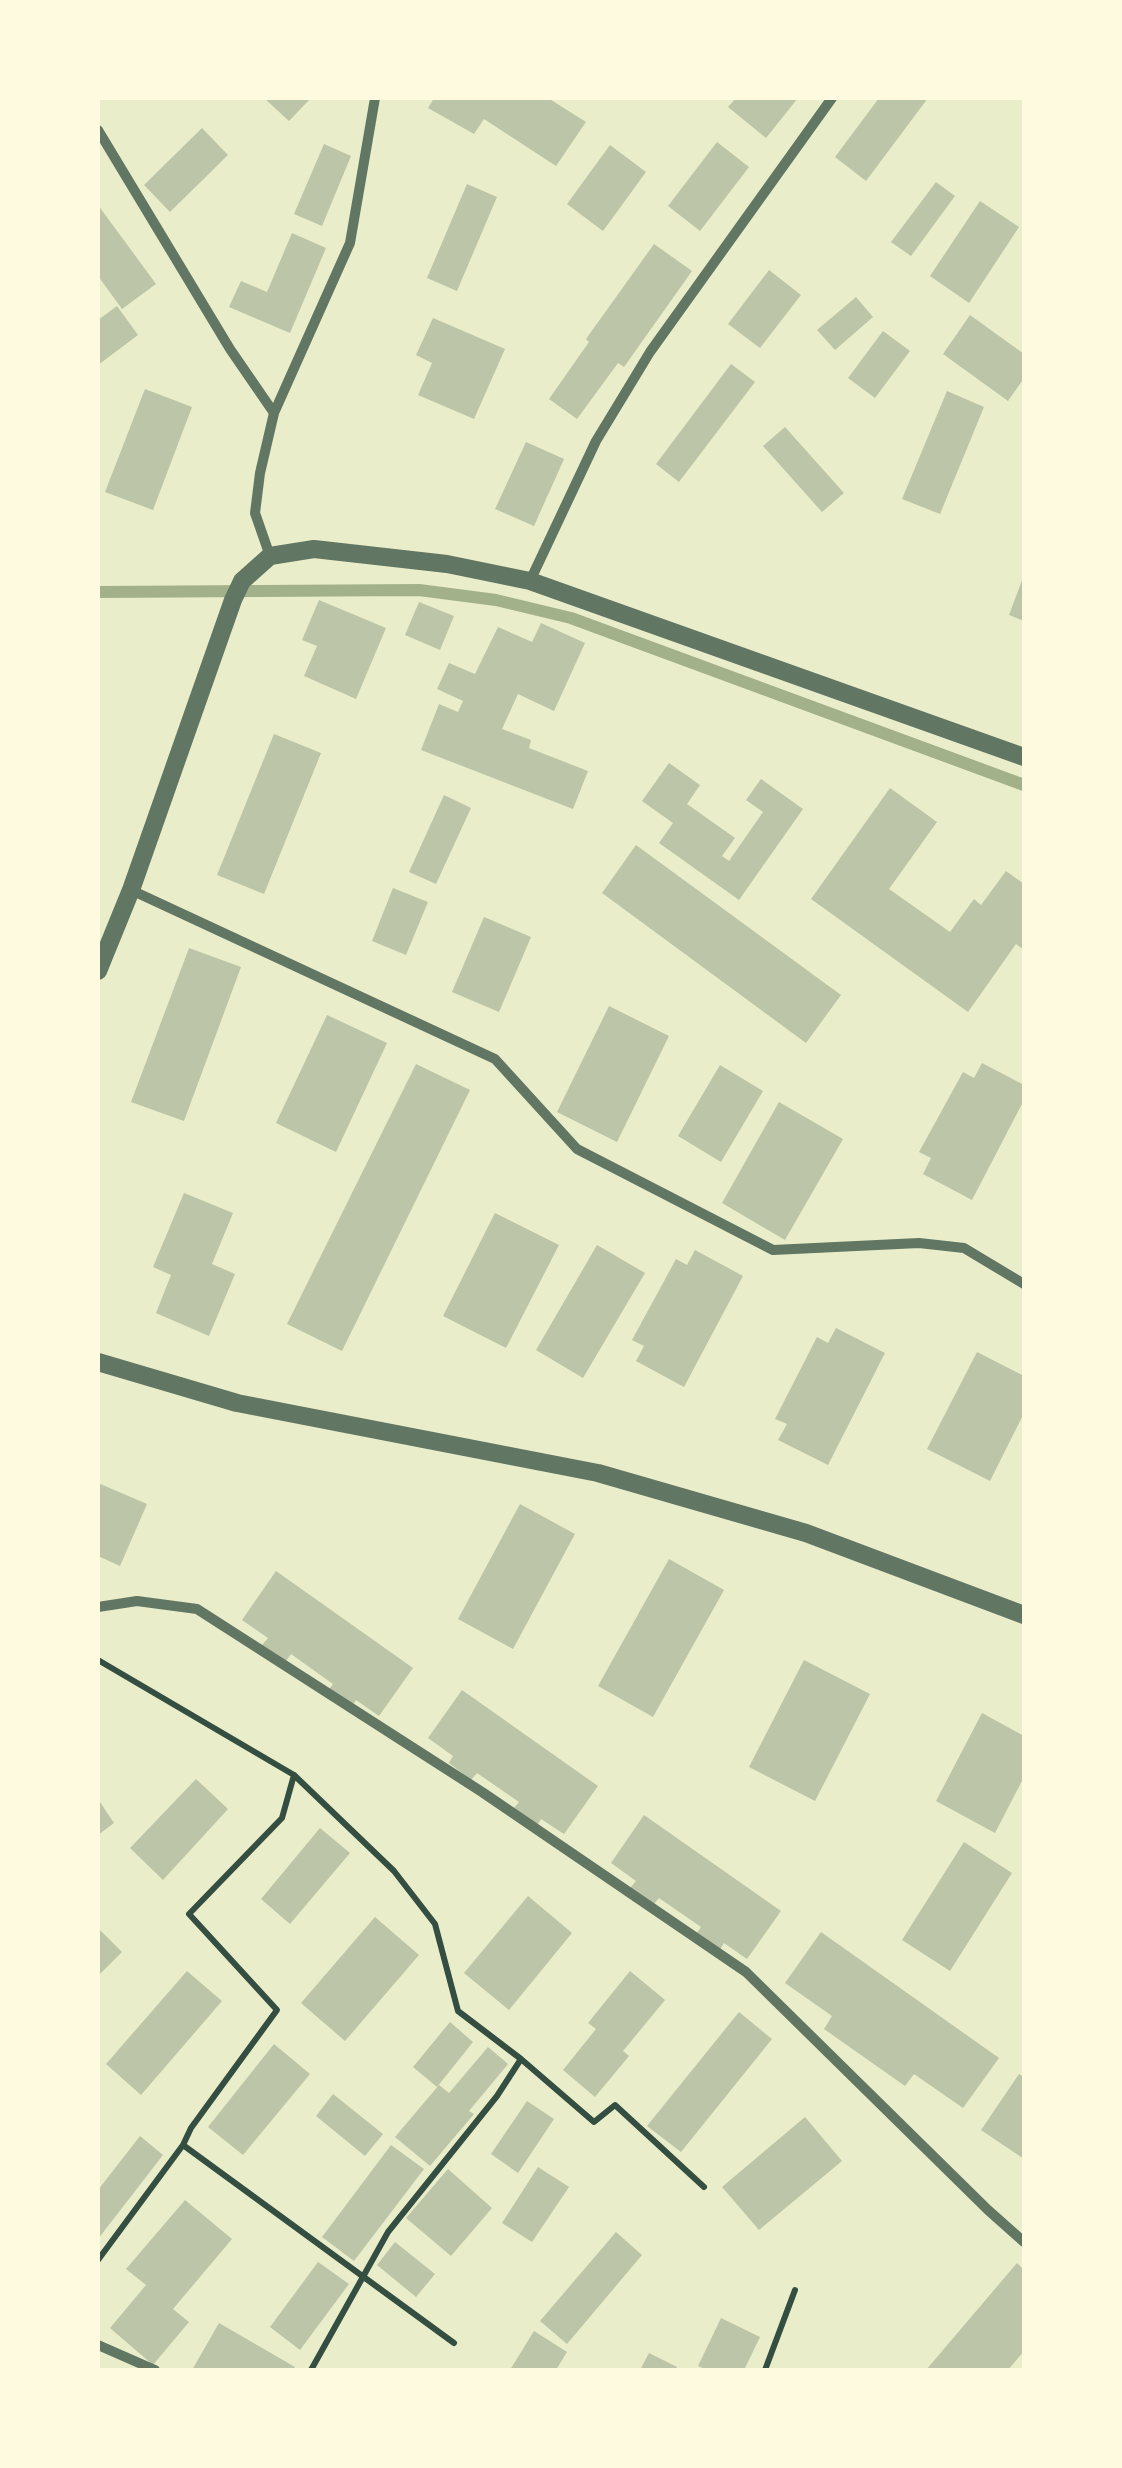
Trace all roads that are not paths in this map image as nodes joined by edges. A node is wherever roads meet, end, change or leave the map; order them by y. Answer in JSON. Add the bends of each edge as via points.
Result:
{"nodes":[{"id":1,"x":374,"y":98,"type":"edge"},
{"id":2,"x":832,"y":98,"type":"edge"},
{"id":3,"x":98,"y":130,"type":"edge"},
{"id":4,"x":274,"y":412,"type":"junction"},
{"id":5,"x":270,"y":556,"type":"junction"},
{"id":6,"x":530,"y":581,"type":"junction"},
{"id":7,"x":1024,"y":757,"type":"edge"},
{"id":8,"x":131,"y":890,"type":"junction"},
{"id":9,"x":98,"y":972,"type":"edge"},
{"id":10,"x":1024,"y":1284,"type":"edge"},
{"id":11,"x":98,"y":1362,"type":"edge"},
{"id":12,"x":98,"y":1607,"type":"edge"},
{"id":13,"x":1024,"y":1615,"type":"edge"},
{"id":14,"x":1024,"y":2242,"type":"edge"},
{"id":15,"x":98,"y":2345,"type":"edge"},
{"id":16,"x":155,"y":2370,"type":"edge"}],
"edges":[{"from":1,"to":4,"type":"street","via":[[350,243]]},
{"from":2,"to":6,"type":"street","via":[[650,352],[596,441]]},
{"from":3,"to":4,"type":"street"},
{"from":4,"to":5,"type":"street","via":[[254,512]]},
{"from":5,"to":6,"type":"street","via":[[314,549]]},
{"from":5,"to":8,"type":"street","via":[[233,600]]},
{"from":6,"to":7,"type":"street"},
{"from":8,"to":9,"type":"street"},
{"from":8,"to":10,"type":"street","via":[[495,1060],[578,1149],[773,1250],[919,1243],[964,1248]]},
{"from":11,"to":13,"type":"street","via":[[237,1403],[598,1473],[806,1533]]},
{"from":12,"to":14,"type":"street","via":[[137,1601],[197,1609],[746,1972]]},
{"from":15,"to":16,"type":"street"}]}
